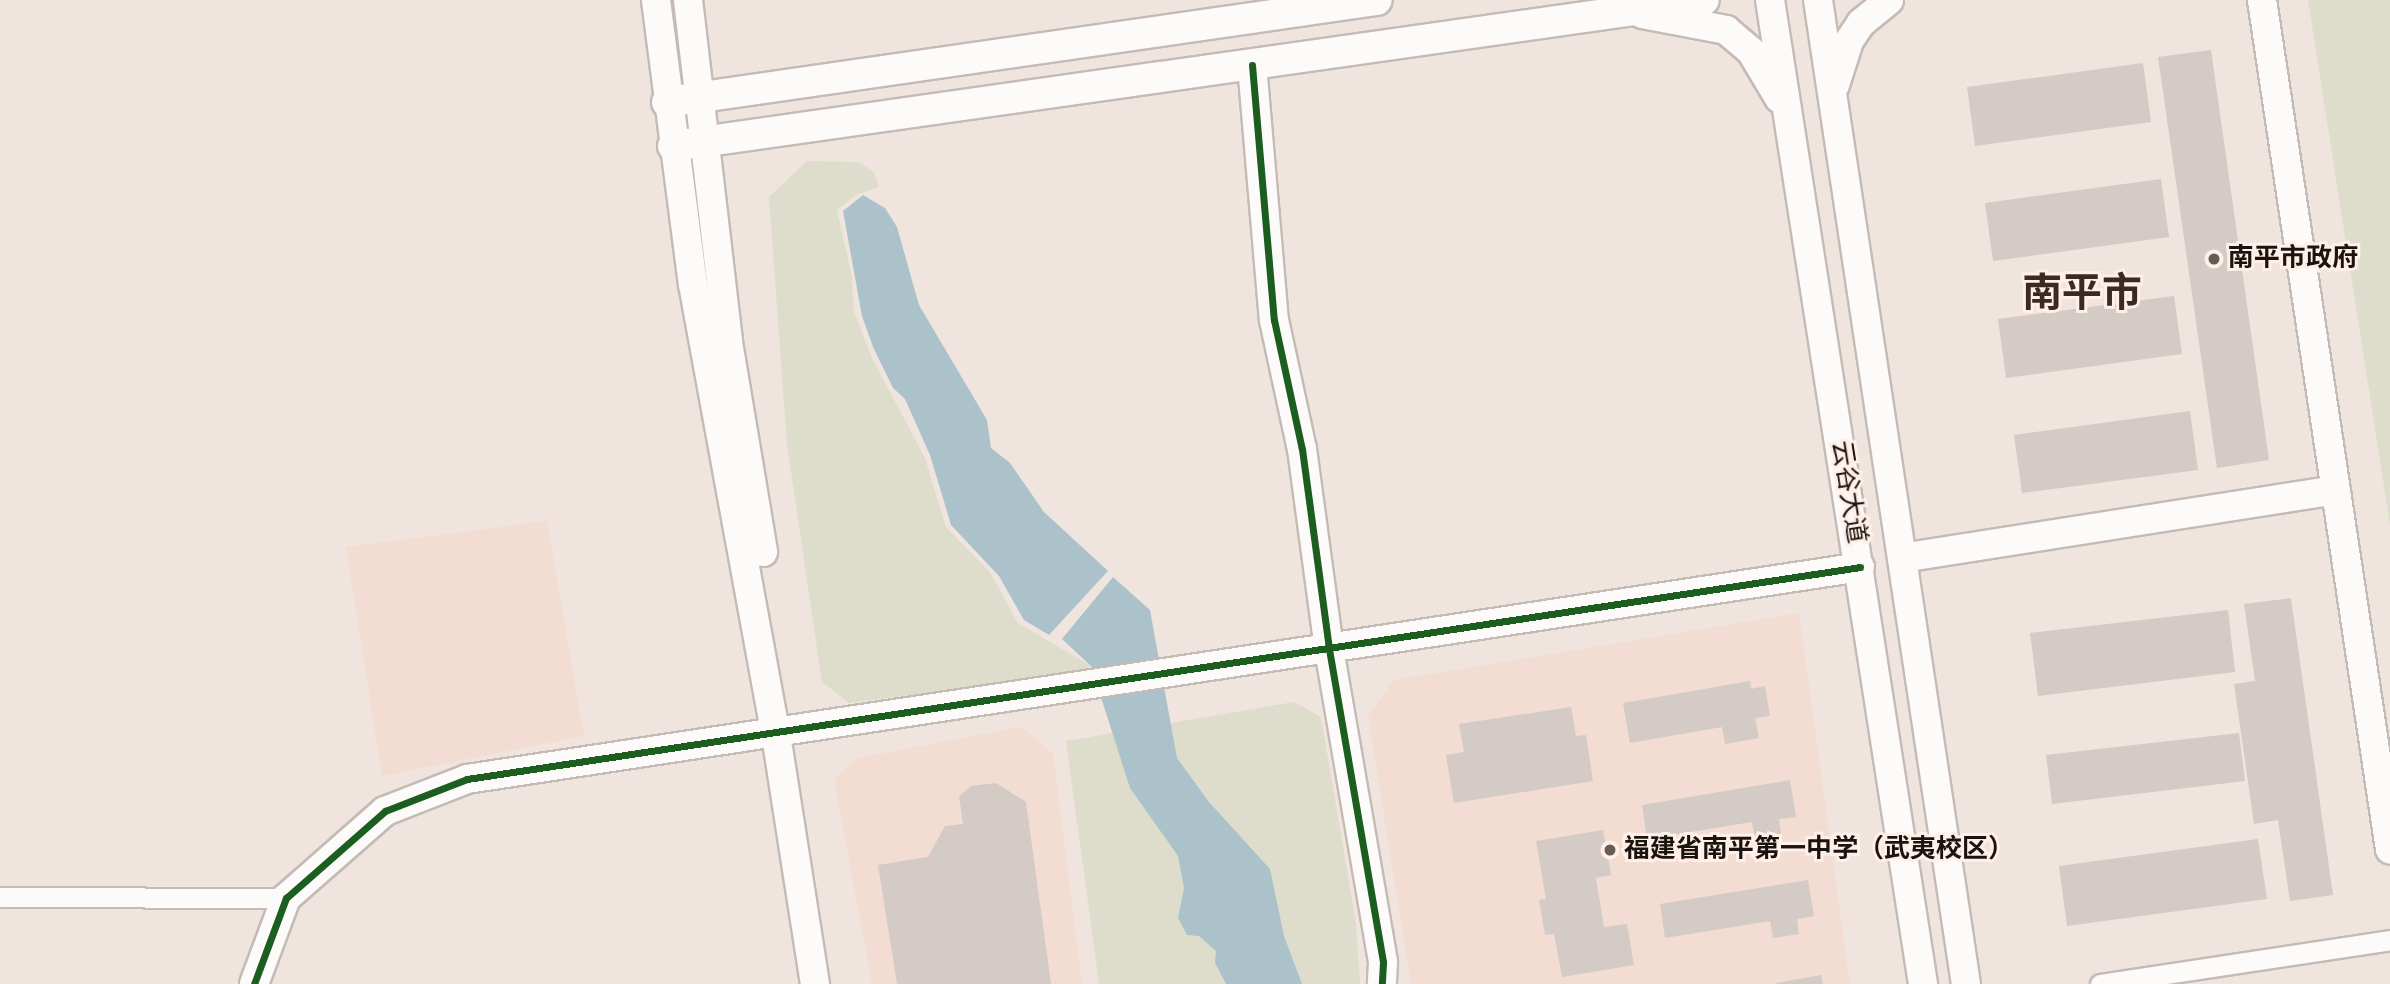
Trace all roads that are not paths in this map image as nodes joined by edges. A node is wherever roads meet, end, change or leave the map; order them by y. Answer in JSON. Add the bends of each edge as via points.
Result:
{"nodes":[{"id":1,"x":656,"y":0,"type":"edge"},
{"id":2,"x":688,"y":0,"type":"edge"},
{"id":3,"x":1377,"y":0,"type":"edge"},
{"id":4,"x":1704,"y":0,"type":"edge"},
{"id":5,"x":1770,"y":0,"type":"edge"},
{"id":6,"x":1818,"y":0,"type":"edge"},
{"id":7,"x":1889,"y":0,"type":"edge"},
{"id":8,"x":2262,"y":0,"type":"edge"},
{"id":9,"x":1622,"y":11,"type":"junction"},
{"id":10,"x":1252,"y":65,"type":"junction"},
{"id":11,"x":699,"y":96,"type":"junction"},
{"id":12,"x":667,"y":102,"type":"junction"},
{"id":13,"x":1833,"y":106,"type":"junction"},
{"id":14,"x":1788,"y":114,"type":"junction"},
{"id":15,"x":704,"y":140,"type":"junction"},
{"id":16,"x":673,"y":146,"type":"junction"},
{"id":17,"x":2337,"y":496,"type":"junction"},
{"id":18,"x":1903,"y":565,"type":"junction"},
{"id":19,"x":1861,"y":572,"type":"junction"},
{"id":20,"x":1330,"y":655,"type":"junction"},
{"id":21,"x":785,"y":739,"type":"junction"},
{"id":22,"x":2390,"y":849,"type":"edge"},
{"id":23,"x":0,"y":897,"type":"edge"},
{"id":24,"x":286,"y":898,"type":"junction"},
{"id":25,"x":2390,"y":940,"type":"edge"},
{"id":26,"x":254,"y":984,"type":"edge"},
{"id":27,"x":270,"y":984,"type":"edge"},
{"id":28,"x":815,"y":984,"type":"edge"},
{"id":29,"x":832,"y":984,"type":"edge"},
{"id":30,"x":1382,"y":984,"type":"edge"},
{"id":31,"x":1923,"y":984,"type":"edge"},
{"id":32,"x":1966,"y":984,"type":"edge"},
{"id":33,"x":2100,"y":984,"type":"edge"}],
"edges":[{"from":1,"to":12,"type":"street"},
{"from":2,"to":11,"type":"street"},
{"from":3,"to":11,"type":"main road"},
{"from":4,"to":9,"type":"main road"},
{"from":5,"to":14,"type":"street","name":"云谷大道"},
{"from":6,"to":13,"type":"street","name":"云谷大道"},
{"from":7,"to":13,"type":"street","via":[[1861,23],[1849,41],[1839,63]]},
{"from":8,"to":17,"type":"street"},
{"from":9,"to":10,"type":"main road"},
{"from":9,"to":14,"type":"street","via":[[1726,30],[1751,51]]},
{"from":10,"to":15,"type":"main road"},
{"from":10,"to":20,"type":"street","via":[[1274,320],[1302,449]]},
{"from":11,"to":12,"type":"main road"},
{"from":11,"to":15,"type":"street"},
{"from":12,"to":16,"type":"street"},
{"from":13,"to":18,"type":"street","name":"云谷大道"},
{"from":14,"to":19,"type":"street","name":"云谷大道"},
{"from":15,"to":16,"type":"main road"},
{"from":15,"to":21,"type":"street"},
{"from":16,"to":21,"type":"street","via":[[693,284]]},
{"from":17,"to":18,"type":"street"},
{"from":17,"to":22,"type":"street"},
{"from":18,"to":32,"type":"street","name":"云谷大道"},
{"from":19,"to":20,"type":"street"},
{"from":19,"to":31,"type":"street","name":"云谷大道"},
{"from":20,"to":21,"type":"street"},
{"from":20,"to":30,"type":"street","via":[[1384,962]]},
{"from":21,"to":24,"type":"street","via":[[467,779],[385,811]]},
{"from":21,"to":27,"type":"street","via":[[468,794],[392,822],[296,909]]},
{"from":21,"to":28,"type":"street"},
{"from":21,"to":29,"type":"street"},
{"from":23,"to":24,"type":"street"},
{"from":24,"to":26,"type":"street"},
{"from":25,"to":33,"type":"street"}]}
